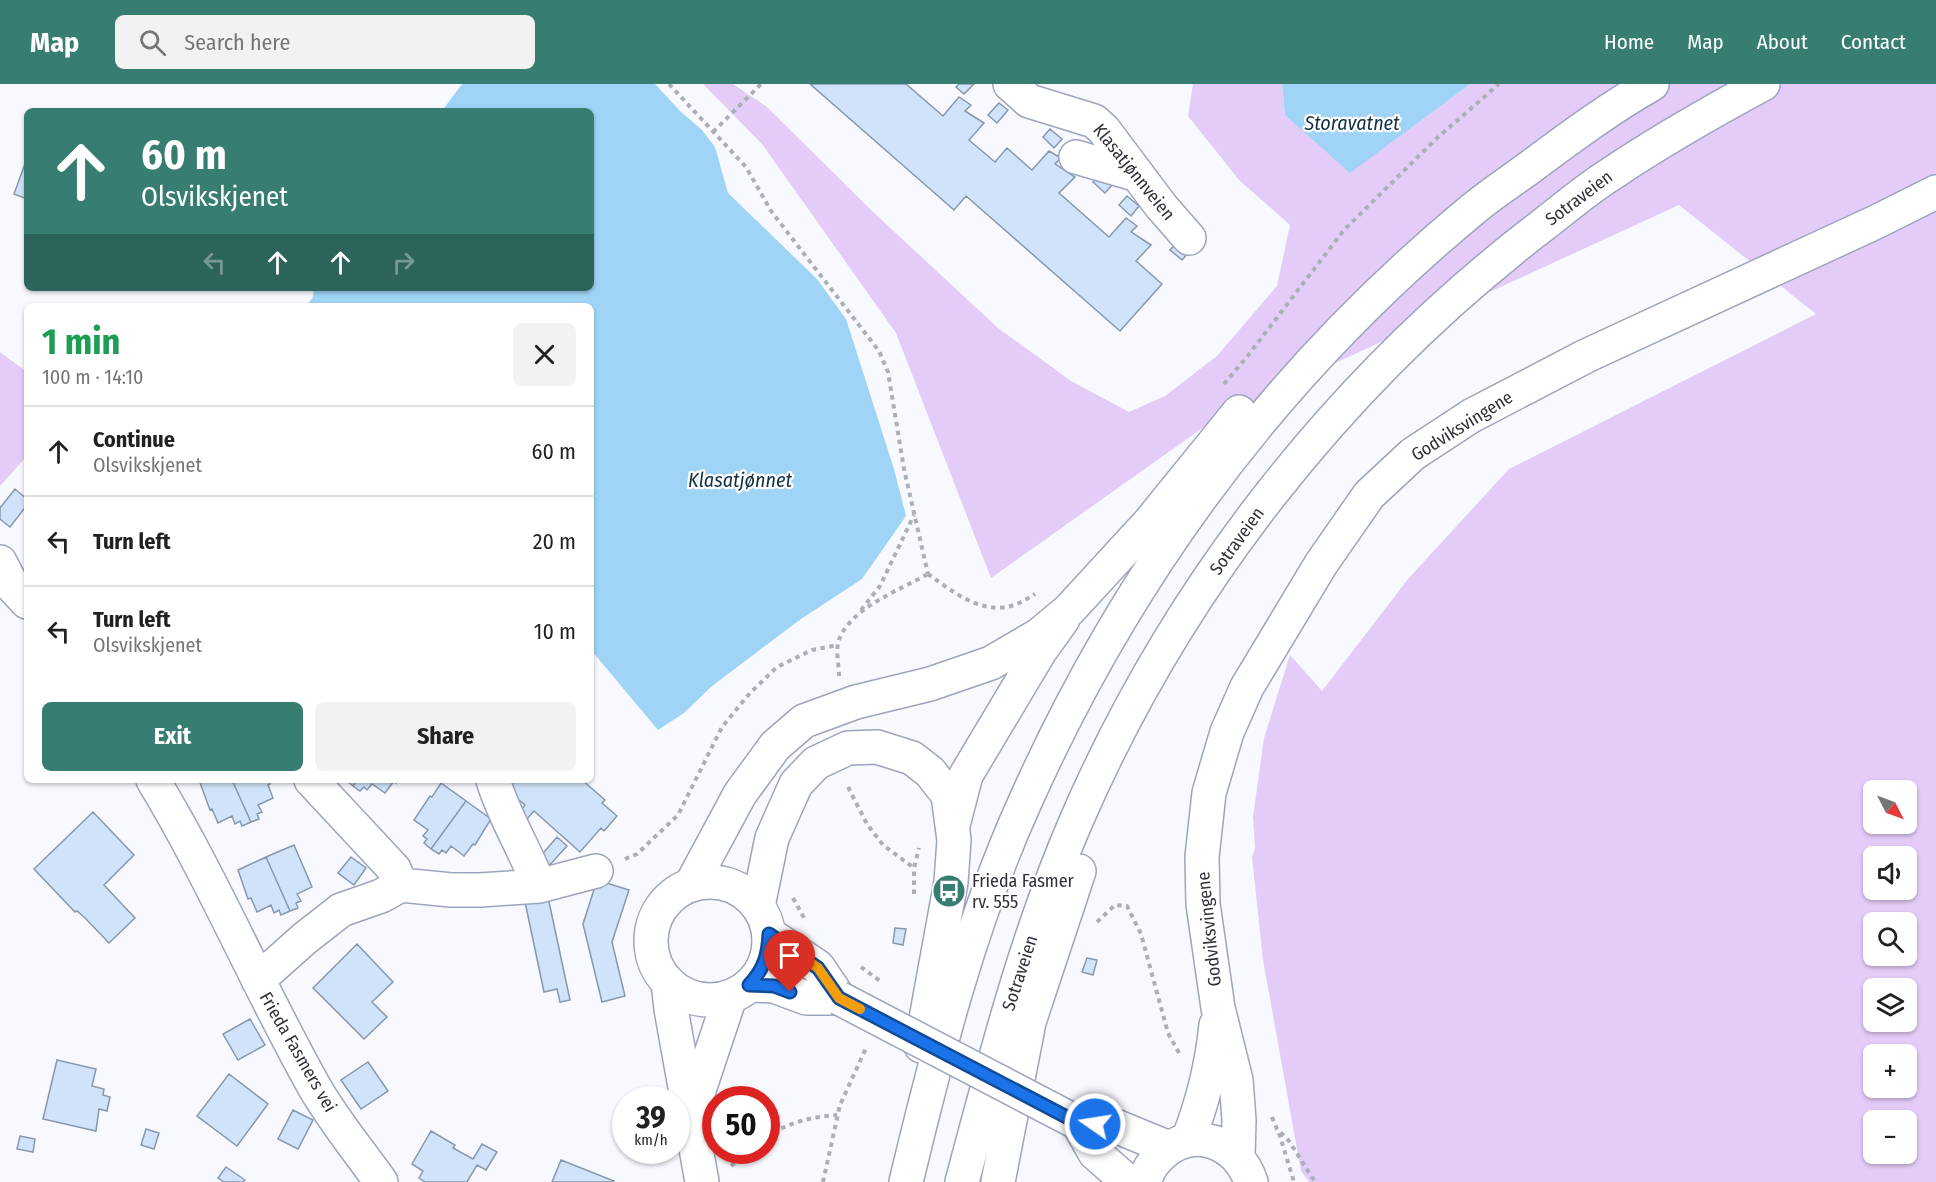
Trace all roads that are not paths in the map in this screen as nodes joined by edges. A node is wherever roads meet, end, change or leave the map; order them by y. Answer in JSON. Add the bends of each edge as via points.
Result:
{"nodes":[{"id":1,"x":1010,"y":84,"type":"edge"},
{"id":2,"x":1652,"y":84,"type":"edge"},
{"id":3,"x":1762,"y":84,"type":"edge"},
{"id":4,"x":1076,"y":157,"type":"dead end"},
{"id":5,"x":1138,"y":175,"type":"junction"},
{"id":6,"x":1936,"y":192,"type":"edge"},
{"id":7,"x":1189,"y":238,"type":"dead end"},
{"id":8,"x":1331,"y":340,"type":"junction"},
{"id":9,"x":1069,"y":610,"type":"junction"},
{"id":10,"x":1151,"y":673,"type":"junction"},
{"id":11,"x":155,"y":783,"type":"edge"},
{"id":12,"x":314,"y":783,"type":"edge"},
{"id":13,"x":495,"y":783,"type":"edge"},
{"id":14,"x":953,"y":825,"type":"junction"},
{"id":15,"x":596,"y":870,"type":"road end"},
{"id":16,"x":401,"y":885,"type":"junction"},
{"id":17,"x":691,"y":885,"type":"junction"},
{"id":18,"x":538,"y":886,"type":"junction"},
{"id":19,"x":763,"y":920,"type":"junction"},
{"id":20,"x":258,"y":980,"type":"junction"},
{"id":21,"x":668,"y":982,"type":"junction"},
{"id":22,"x":740,"y":991,"type":"junction"},
{"id":23,"x":839,"y":998,"type":"junction"},
{"id":24,"x":1218,"y":1008,"type":"junction"},
{"id":25,"x":691,"y":1113,"type":"junction"},
{"id":26,"x":1078,"y":1123,"type":"junction"},
{"id":27,"x":1178,"y":1144,"type":"junction"},
{"id":28,"x":1244,"y":1169,"type":"edge"},
{"id":29,"x":717,"y":1178,"type":"edge"},
{"id":30,"x":381,"y":1182,"type":"edge"},
{"id":31,"x":888,"y":1182,"type":"edge"},
{"id":32,"x":906,"y":1182,"type":"edge"},
{"id":33,"x":962,"y":1182,"type":"edge"},
{"id":34,"x":998,"y":1182,"type":"edge"},
{"id":35,"x":1128,"y":1182,"type":"edge"},
{"id":36,"x":1145,"y":1182,"type":"edge"}],
"edges":[{"from":1,"to":5,"type":"main road","name":"Klasatjønnveien","via":[[1029,101],[1094,121]]},
{"from":2,"to":8,"type":"main road","via":[[1599,117],[1473,209]]},
{"from":3,"to":10,"type":"main road","name":"Sotraveien","via":[[1687,125],[1607,176],[1507,252],[1434,315],[1313,442],[1234,542]]},
{"from":4,"to":5,"type":"main road"},
{"from":5,"to":7,"type":"main road","name":"Klasatjønnveien"},
{"from":6,"to":24,"type":"main road","name":"Godviksvingene","via":[[1586,356],[1470,416],[1413,454],[1369,495],[1308,584],[1247,687],[1227,732],[1209,793],[1202,857],[1203,904]]},
{"from":8,"to":9,"type":"main road","via":[[1269,375],[1149,523]]},
{"from":8,"to":32,"type":"main road","via":[[1257,423],[1161,551],[1095,659],[1024,802],[989,891],[955,994]]},
{"from":9,"to":14,"type":"main road","via":[[966,775]]},
{"from":9,"to":17,"type":"main road","via":[[1040,636],[991,663],[804,721],[775,746],[740,795]]},
{"from":10,"to":33,"type":"main road","name":"Sotraveien","via":[[1077,818],[1042,906],[1010,1003]]},
{"from":10,"to":34,"type":"main road","via":[[1148,719],[1100,816],[1029,1023]]},
{"from":11,"to":20,"type":"main road","name":"Frieda Fasmers vei"},
{"from":12,"to":16,"type":"main road","via":[[394,869]]},
{"from":13,"to":18,"type":"main road"},
{"from":14,"to":19,"type":"main road","via":[[948,795],[930,772],[912,758],[877,747],[848,748],[816,763],[796,784],[772,838]]},
{"from":14,"to":31,"type":"main road","via":[[951,882],[922,1043]]},
{"from":15,"to":18,"type":"main road"},
{"from":16,"to":18,"type":"main road","via":[[451,890]]},
{"from":16,"to":20,"type":"main road","name":"Frieda Fasmers vei","via":[[341,910]]},
{"from":17,"to":19,"type":"main road","via":[[728,885],[744,893]]},
{"from":17,"to":21,"type":"main road","via":[[671,897],[654,924],[652,951]]},
{"from":19,"to":22,"type":"main road","via":[[765,962],[759,974]]},
{"from":19,"to":23,"type":"main road","via":[[818,968]]},
{"from":20,"to":30,"type":"main road","name":"Frieda Fasmers vei","via":[[316,1090]]},
{"from":21,"to":22,"type":"main road","via":[[697,999],[713,1000]]},
{"from":21,"to":25,"type":"main road"},
{"from":22,"to":23,"type":"main road","via":[[774,986],[806,998]]},
{"from":22,"to":25,"type":"main road"},
{"from":23,"to":26,"type":"main road","bridge":true},
{"from":24,"to":27,"type":"main road","name":"Godviksvingene","via":[[1208,1080],[1199,1112]]},
{"from":24,"to":28,"type":"main road","name":"Godviksvingene","via":[[1236,1080]]},
{"from":25,"to":29,"type":"main road"},
{"from":26,"to":27,"type":"main road","via":[[1113,1125]]},
{"from":26,"to":35,"type":"main road","via":[[1095,1153]]},
{"from":27,"to":28,"type":"main road","via":[[1206,1140],[1224,1146]]},
{"from":27,"to":36,"type":"main road","name":"Godviksvingene","via":[[1155,1160]]}]}
